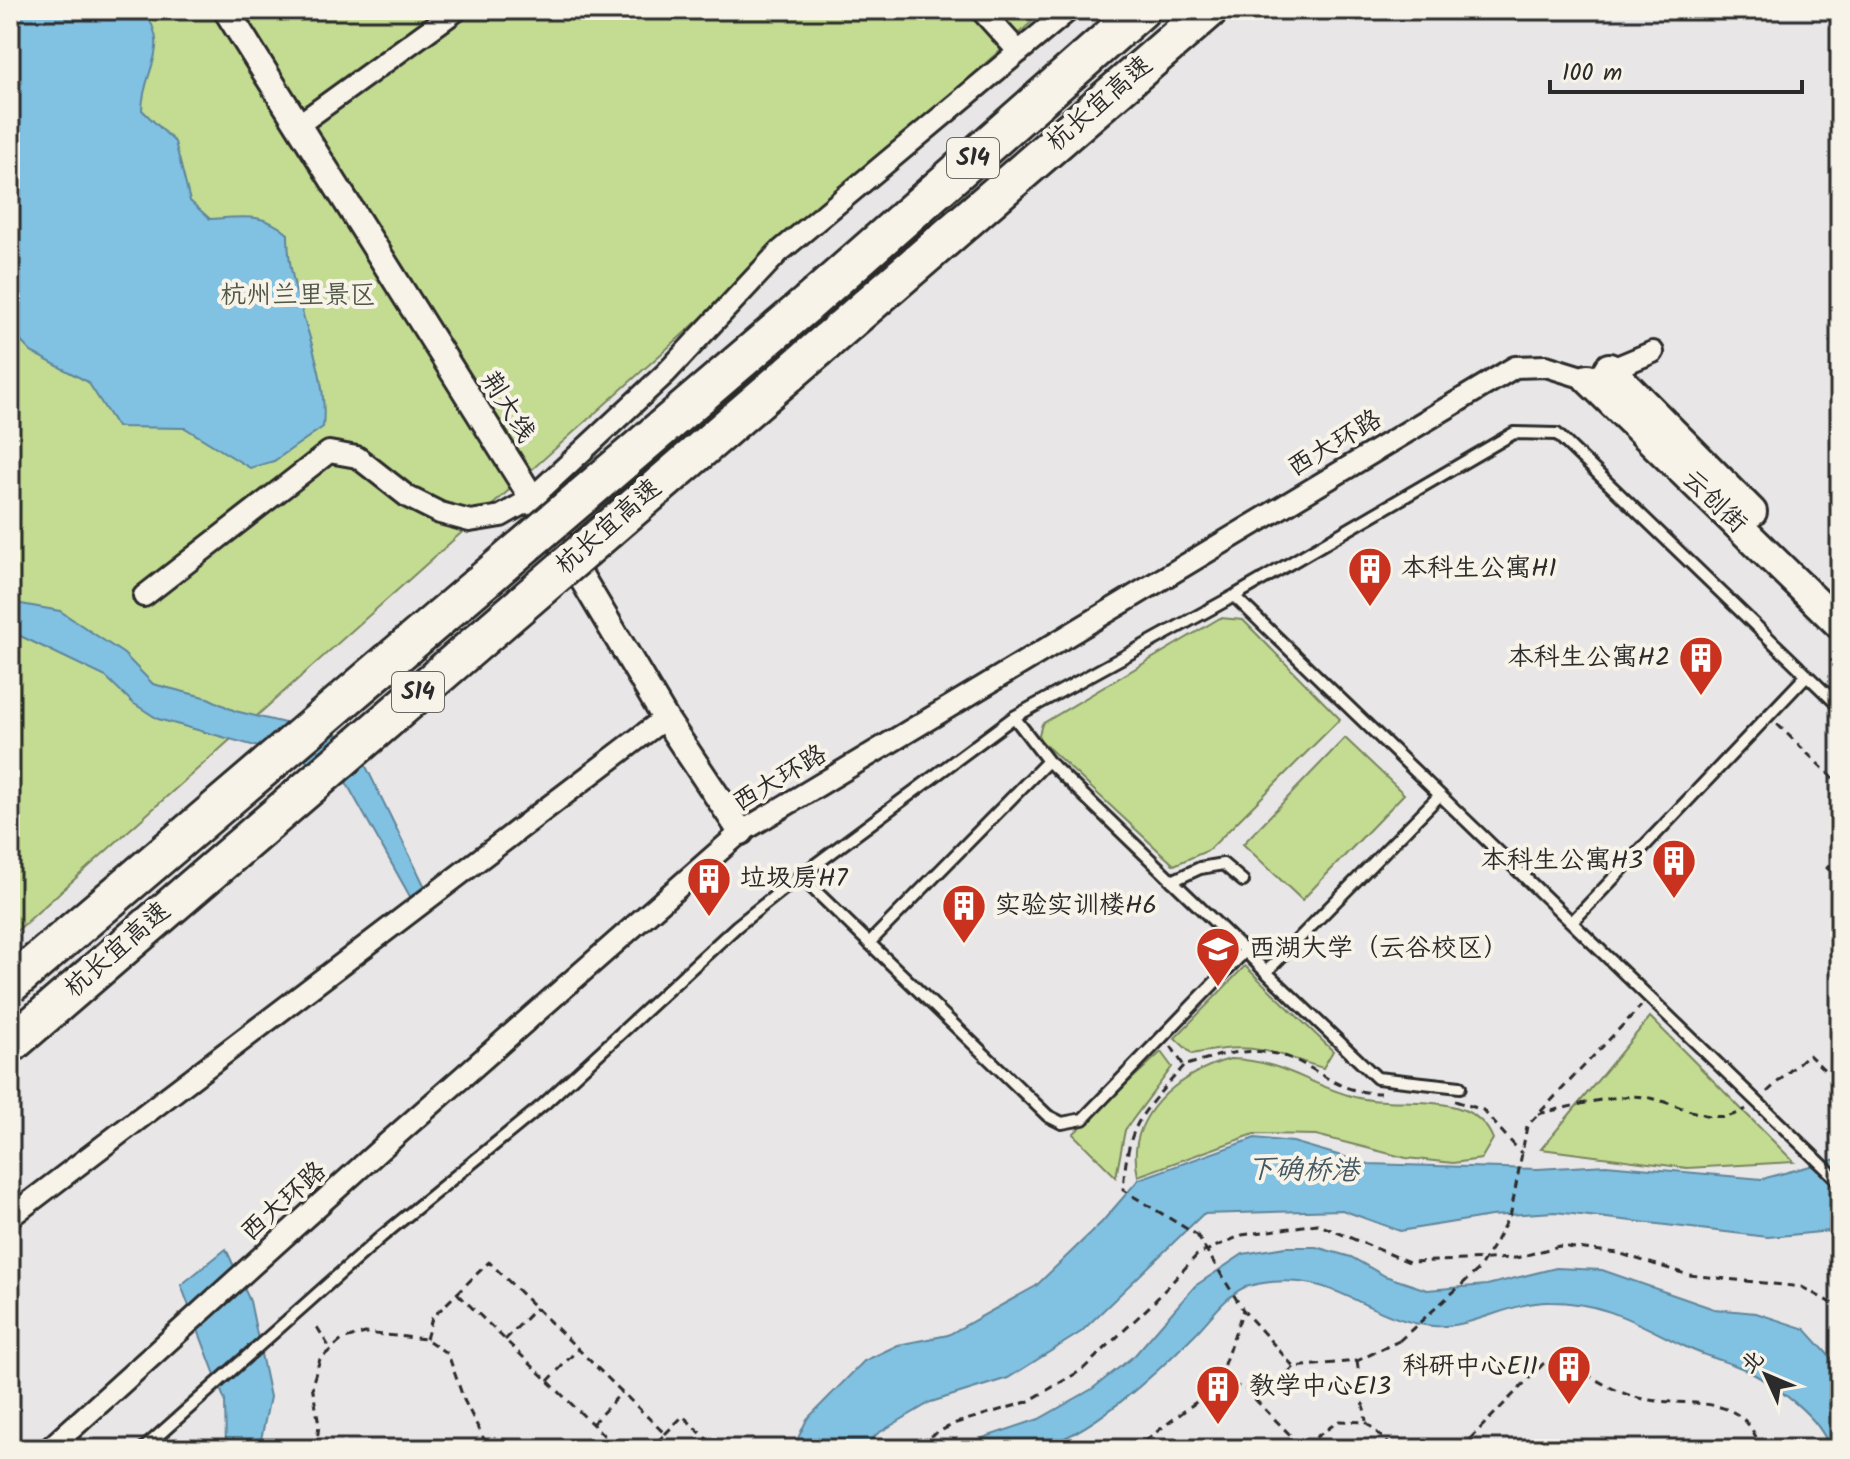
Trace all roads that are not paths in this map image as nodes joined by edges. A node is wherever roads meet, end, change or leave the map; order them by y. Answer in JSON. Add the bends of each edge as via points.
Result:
{"nodes":[{"id":1,"x":226,"y":10,"type":"edge"},
{"id":2,"x":457,"y":10,"type":"edge"},
{"id":3,"x":981,"y":10,"type":"edge"},
{"id":4,"x":1069,"y":10,"type":"edge"},
{"id":5,"x":1141,"y":10,"type":"edge"},
{"id":6,"x":1209,"y":10,"type":"edge"},
{"id":7,"x":1222,"y":10,"type":"edge"},
{"id":8,"x":1019,"y":52,"type":"junction"},
{"id":9,"x":298,"y":125,"type":"junction"},
{"id":10,"x":1065,"y":133,"type":"junction"},
{"id":11,"x":1653,"y":352,"type":"dead end"},
{"id":12,"x":1598,"y":373,"type":"junction"},
{"id":13,"x":531,"y":499,"type":"junction"},
{"id":14,"x":144,"y":596,"type":"dead end"},
{"id":15,"x":1234,"y":596,"type":"junction"},
{"id":16,"x":1840,"y":600,"type":"edge"},
{"id":17,"x":1840,"y":625,"type":"edge"},
{"id":18,"x":1807,"y":675,"type":"junction"},
{"id":19,"x":1840,"y":707,"type":"edge"},
{"id":20,"x":1014,"y":717,"type":"junction"},
{"id":21,"x":665,"y":718,"type":"junction"},
{"id":22,"x":1048,"y":761,"type":"junction"},
{"id":23,"x":1440,"y":795,"type":"junction"},
{"id":24,"x":741,"y":832,"type":"junction"},
{"id":25,"x":800,"y":876,"type":"junction"},
{"id":26,"x":1172,"y":881,"type":"junction"},
{"id":27,"x":1243,"y":881,"type":"dead end"},
{"id":28,"x":1572,"y":922,"type":"junction"},
{"id":29,"x":869,"y":943,"type":"junction"},
{"id":30,"x":1245,"y":951,"type":"junction"},
{"id":31,"x":1266,"y":972,"type":"junction"},
{"id":32,"x":10,"y":985,"type":"edge"},
{"id":33,"x":10,"y":1045,"type":"edge"},
{"id":34,"x":1460,"y":1087,"type":"dead end"},
{"id":35,"x":1840,"y":1182,"type":"edge"},
{"id":36,"x":10,"y":1217,"type":"edge"},
{"id":37,"x":49,"y":1449,"type":"edge"},
{"id":38,"x":143,"y":1449,"type":"edge"}],
"edges":[{"from":1,"to":9,"type":"street","name":"荆大线"},
{"from":2,"to":9,"type":"street"},
{"from":3,"to":8,"type":"street"},
{"from":4,"to":8,"type":"street"},
{"from":5,"to":32,"type":"highway","name":"杭长宜高速","number":"S14","bridge":true,"via":[[805,306]]},
{"from":6,"to":10,"type":"highway","name":"杭长宜高速","number":"S14"},
{"from":7,"to":10,"type":"highway"},
{"from":8,"to":13,"type":"street","via":[[778,253],[666,373]]},
{"from":9,"to":13,"type":"street","name":"荆大线"},
{"from":10,"to":33,"type":"highway","name":"杭长宜高速","number":"S14","bridge":true},
{"from":11,"to":12,"type":"street"},
{"from":12,"to":16,"type":"main road","name":"云创街"},
{"from":12,"to":17,"type":"main road","name":"云创街"},
{"from":12,"to":24,"type":"street","name":"西大环路","via":[[1515,367]]},
{"from":13,"to":14,"type":"street","via":[[501,516],[470,521],[408,497],[357,457],[329,452]]},
{"from":13,"to":21,"type":"street","name":"荆大线"},
{"from":15,"to":18,"type":"lane","via":[[1514,433],[1557,434]]},
{"from":15,"to":20,"type":"lane"},
{"from":15,"to":23,"type":"lane"},
{"from":18,"to":19,"type":"lane"},
{"from":18,"to":28,"type":"lane"},
{"from":20,"to":22,"type":"lane"},
{"from":20,"to":25,"type":"lane"},
{"from":21,"to":24,"type":"street","name":"荆大线"},
{"from":21,"to":36,"type":"street"},
{"from":22,"to":26,"type":"lane"},
{"from":22,"to":29,"type":"lane"},
{"from":23,"to":28,"type":"lane"},
{"from":23,"to":31,"type":"lane"},
{"from":24,"to":37,"type":"street","name":"西大环路"},
{"from":25,"to":29,"type":"lane"},
{"from":25,"to":38,"type":"lane"},
{"from":26,"to":27,"type":"lane","via":[[1223,864]]},
{"from":26,"to":30,"type":"lane"},
{"from":28,"to":35,"type":"lane"},
{"from":29,"to":30,"type":"lane","via":[[1048,1116],[1062,1123],[1083,1119]]},
{"from":30,"to":31,"type":"lane"},
{"from":31,"to":34,"type":"lane","via":[[1377,1078]]}]}
